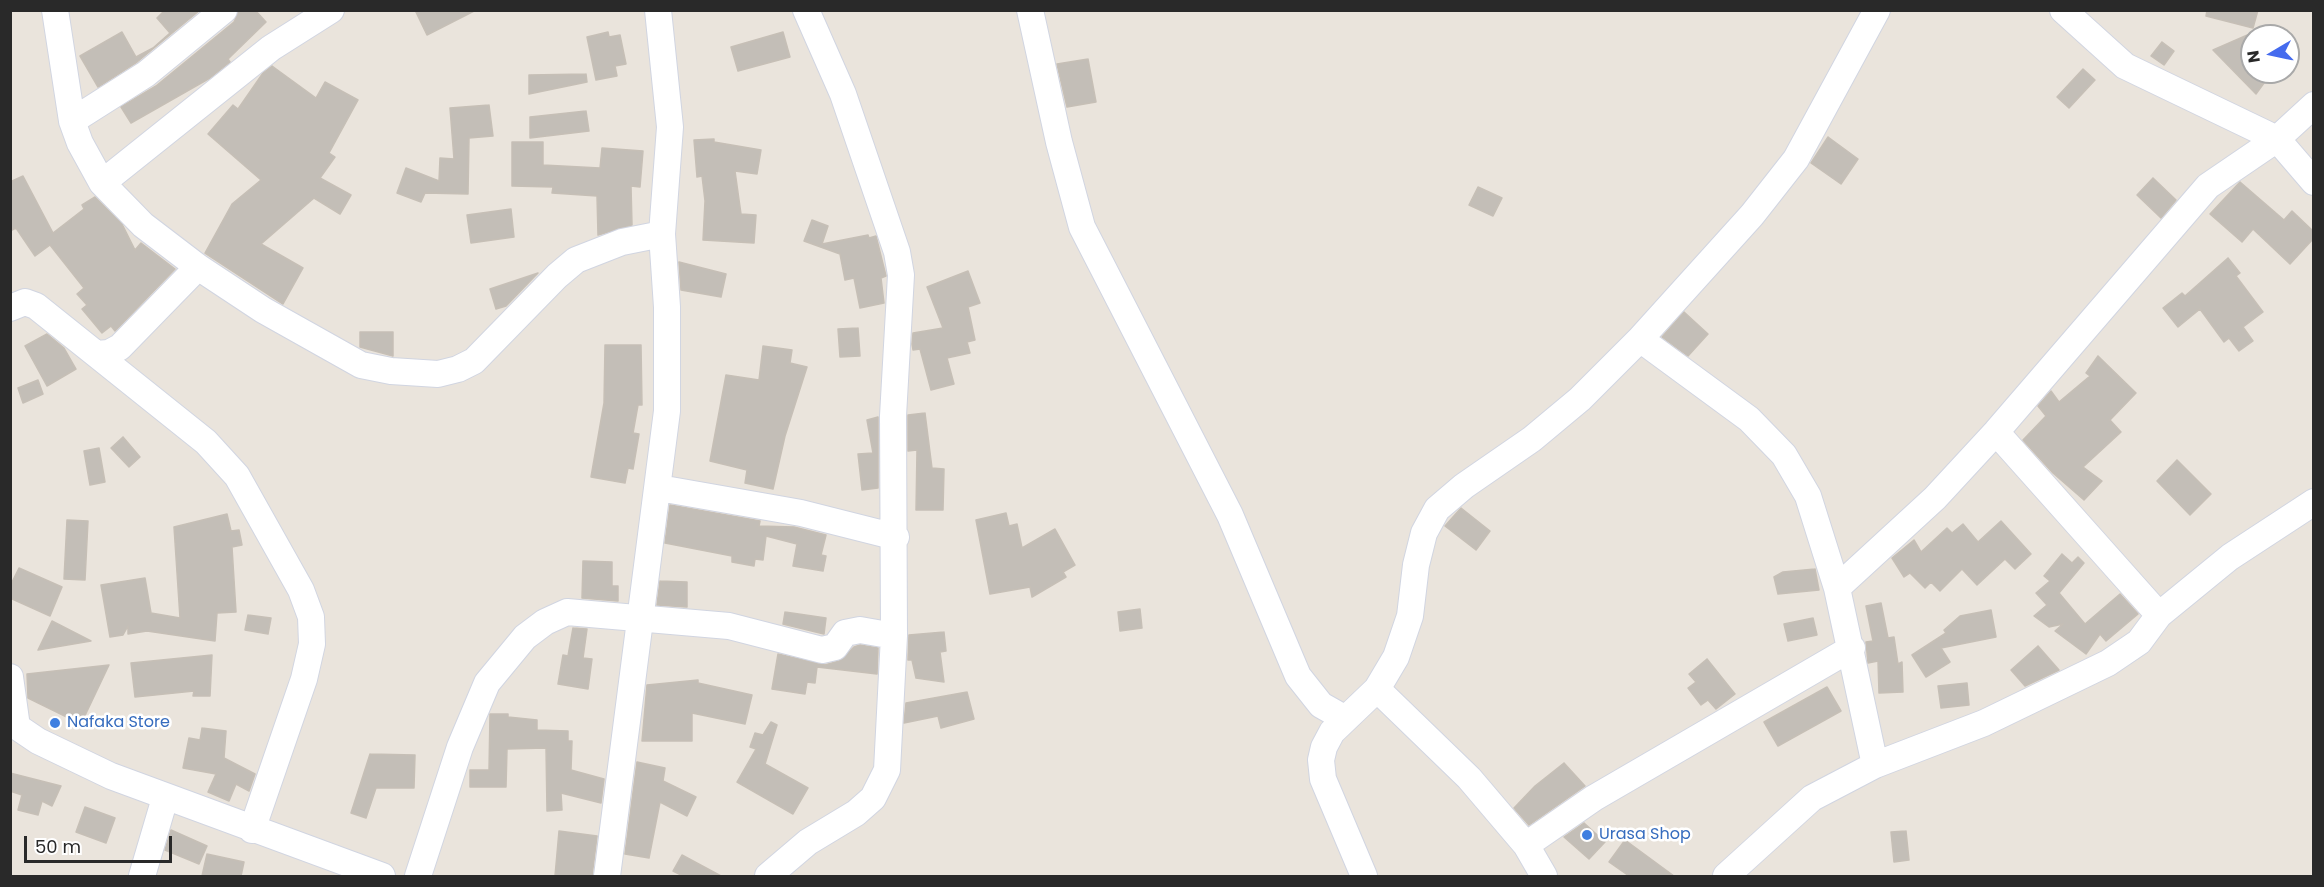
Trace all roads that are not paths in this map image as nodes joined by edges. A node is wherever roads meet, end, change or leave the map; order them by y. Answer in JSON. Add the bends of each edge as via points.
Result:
{"nodes":[{"id":1,"x":55,"y":10,"type":"edge"},
{"id":2,"x":224,"y":10,"type":"edge"},
{"id":3,"x":331,"y":10,"type":"edge"},
{"id":4,"x":658,"y":10,"type":"edge"},
{"id":5,"x":806,"y":10,"type":"edge"},
{"id":6,"x":1030,"y":10,"type":"edge"},
{"id":7,"x":1877,"y":10,"type":"edge"},
{"id":8,"x":2063,"y":10,"type":"edge"},
{"id":9,"x":2313,"y":105,"type":"edge"},
{"id":10,"x":72,"y":121,"type":"junction"},
{"id":11,"x":2277,"y":139,"type":"junction"},
{"id":12,"x":2313,"y":182,"type":"edge"},
{"id":13,"x":102,"y":183,"type":"junction"},
{"id":14,"x":662,"y":234,"type":"junction"},
{"id":15,"x":198,"y":267,"type":"junction"},
{"id":16,"x":10,"y":308,"type":"edge"},
{"id":17,"x":1640,"y":339,"type":"junction"},
{"id":18,"x":96,"y":354,"type":"junction"},
{"id":19,"x":1996,"y":432,"type":"junction"},
{"id":20,"x":659,"y":488,"type":"junction"},
{"id":21,"x":2313,"y":502,"type":"edge"},
{"id":22,"x":896,"y":537,"type":"junction"},
{"id":23,"x":1837,"y":588,"type":"junction"},
{"id":24,"x":2159,"y":615,"type":"junction"},
{"id":25,"x":640,"y":619,"type":"junction"},
{"id":26,"x":894,"y":636,"type":"junction"},
{"id":27,"x":1852,"y":648,"type":"junction"},
{"id":28,"x":10,"y":677,"type":"edge"},
{"id":29,"x":1377,"y":688,"type":"junction"},
{"id":30,"x":1344,"y":718,"type":"junction"},
{"id":31,"x":14,"y":725,"type":"edge"},
{"id":32,"x":1875,"y":765,"type":"junction"},
{"id":33,"x":165,"y":798,"type":"junction"},
{"id":34,"x":252,"y":830,"type":"junction"},
{"id":35,"x":1526,"y":845,"type":"junction"},
{"id":36,"x":142,"y":876,"type":"edge"},
{"id":37,"x":382,"y":876,"type":"edge"},
{"id":38,"x":418,"y":876,"type":"edge"},
{"id":39,"x":607,"y":876,"type":"edge"},
{"id":40,"x":768,"y":876,"type":"edge"},
{"id":41,"x":1364,"y":876,"type":"edge"},
{"id":42,"x":1544,"y":876,"type":"edge"},
{"id":43,"x":1726,"y":876,"type":"edge"}],
"edges":[{"from":1,"to":10,"type":"street"},
{"from":2,"to":10,"type":"street","via":[[146,74]]},
{"from":3,"to":13,"type":"street","via":[[271,48]]},
{"from":4,"to":14,"type":"street","via":[[670,127]]},
{"from":5,"to":22,"type":"street","via":[[843,94],[897,252],[901,275],[893,416]]},
{"from":6,"to":30,"type":"street","via":[[1082,226],[1230,515],[1298,676],[1321,705]]},
{"from":7,"to":17,"type":"street","via":[[1796,159],[1752,215]]},
{"from":8,"to":11,"type":"street","via":[[2125,66]]},
{"from":9,"to":11,"type":"street"},
{"from":10,"to":13,"type":"street"},
{"from":11,"to":12,"type":"street"},
{"from":11,"to":19,"type":"street","via":[[2208,186]]},
{"from":13,"to":15,"type":"street","via":[[143,225]]},
{"from":14,"to":15,"type":"street","via":[[622,242],[576,260],[474,361],[438,374],[361,365],[263,310]]},
{"from":14,"to":20,"type":"street","via":[[667,411]]},
{"from":15,"to":18,"type":"street","via":[[120,348]]},
{"from":16,"to":18,"type":"street","via":[[24,302],[36,306]]},
{"from":17,"to":23,"type":"street","via":[[1749,419],[1784,455],[1808,496]]},
{"from":17,"to":29,"type":"street","via":[[1580,399],[1437,509],[1424,533],[1410,616],[1396,657]]},
{"from":18,"to":34,"type":"street","via":[[206,442],[237,476],[301,590],[310,617],[312,644],[304,680]]},
{"from":19,"to":23,"type":"street","via":[[1935,498]]},
{"from":19,"to":24,"type":"street"},
{"from":20,"to":22,"type":"street","via":[[801,513]]},
{"from":20,"to":25,"type":"street"},
{"from":21,"to":24,"type":"street","via":[[2230,557]]},
{"from":22,"to":26,"type":"street"},
{"from":23,"to":27,"type":"street"},
{"from":24,"to":32,"type":"street","via":[[2139,642],[2108,663],[1984,723]]},
{"from":25,"to":26,"type":"street","via":[[729,626],[822,650],[835,647],[845,633],[860,630]]},
{"from":25,"to":38,"type":"street","via":[[567,612],[525,637],[487,682],[460,747]]},
{"from":25,"to":39,"type":"street"},
{"from":26,"to":40,"type":"street","via":[[887,770],[873,798],[808,842]]},
{"from":27,"to":32,"type":"street"},
{"from":27,"to":35,"type":"street","via":[[1594,798]]},
{"from":28,"to":31,"type":"street"},
{"from":29,"to":30,"type":"street"},
{"from":29,"to":35,"type":"street","via":[[1469,778]]},
{"from":30,"to":41,"type":"street","via":[[1324,747],[1323,779]]},
{"from":31,"to":33,"type":"street","via":[[38,741]]},
{"from":32,"to":43,"type":"street","via":[[1812,798]]},
{"from":33,"to":34,"type":"street"},
{"from":33,"to":36,"type":"street"},
{"from":34,"to":37,"type":"street"},
{"from":35,"to":42,"type":"street"}]}
